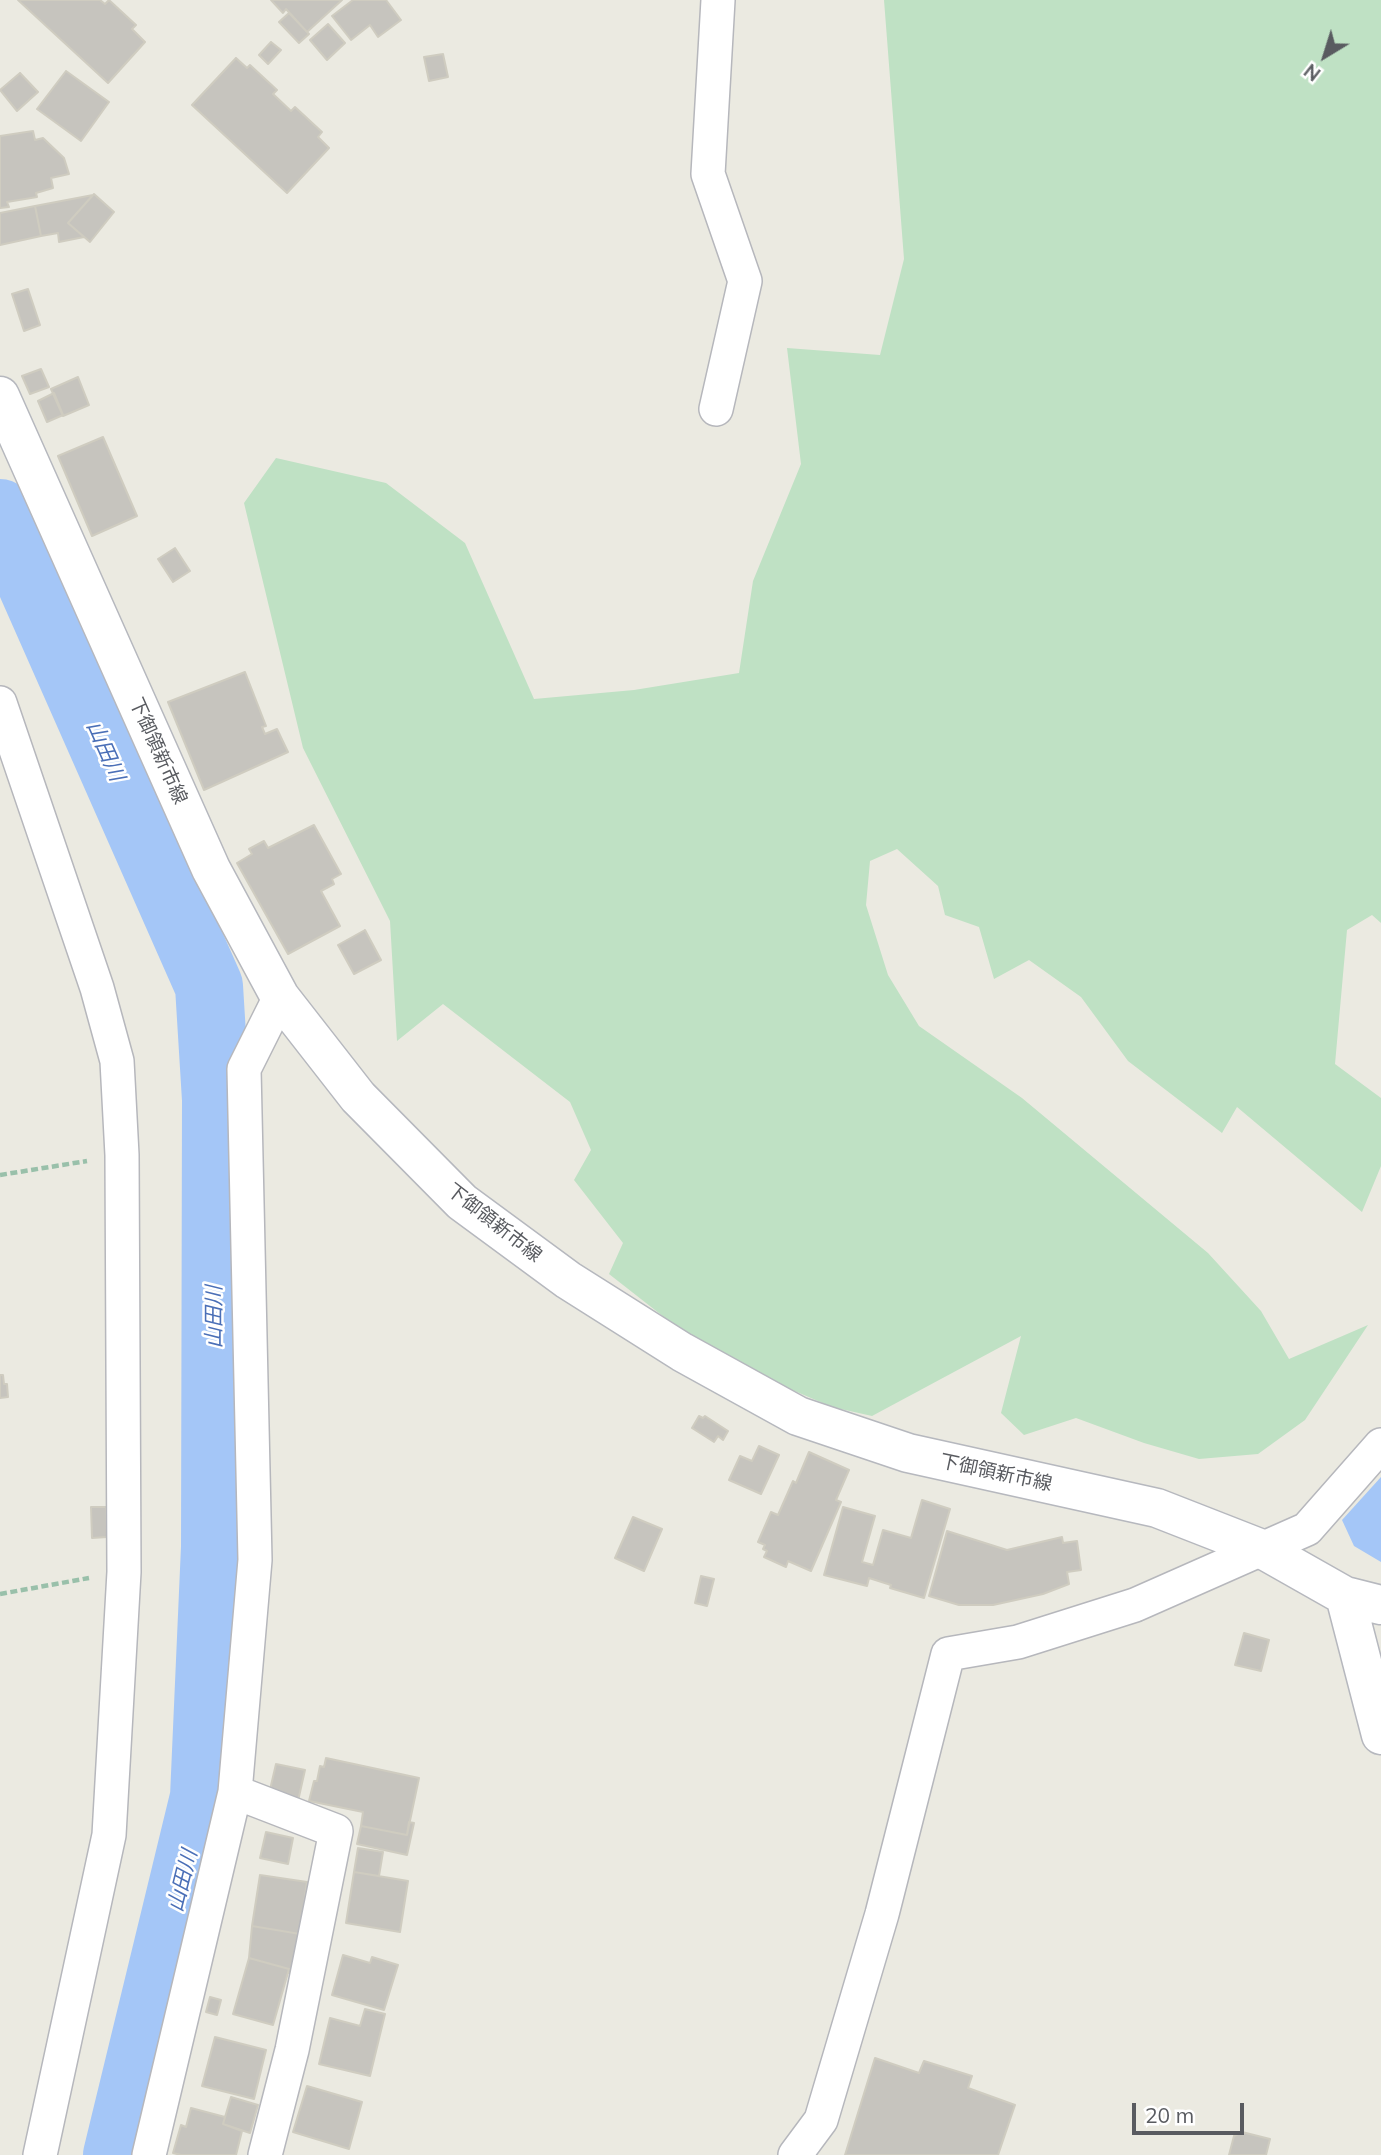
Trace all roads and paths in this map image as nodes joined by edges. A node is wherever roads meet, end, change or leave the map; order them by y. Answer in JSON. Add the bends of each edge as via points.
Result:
{"nodes":[{"id":1,"x":718,"y":0,"type":"edge"},
{"id":2,"x":0,"y":396,"type":"edge"},
{"id":3,"x":716,"y":409,"type":"dead end"},
{"id":4,"x":7,"y":435,"type":"edge"},
{"id":5,"x":0,"y":703,"type":"edge"},
{"id":6,"x":280,"y":997,"type":"junction"},
{"id":7,"x":122,"y":1155,"type":"junction"},
{"id":8,"x":0,"y":1175,"type":"edge"},
{"id":9,"x":1381,"y":1445,"type":"edge"},
{"id":10,"x":1262,"y":1549,"type":"junction"},
{"id":11,"x":124,"y":1572,"type":"junction"},
{"id":12,"x":0,"y":1594,"type":"edge"},
{"id":13,"x":1363,"y":1600,"type":"edge"},
{"id":14,"x":1381,"y":1735,"type":"edge"},
{"id":15,"x":234,"y":1792,"type":"junction"},
{"id":16,"x":40,"y":2155,"type":"edge"},
{"id":17,"x":149,"y":2155,"type":"edge"},
{"id":18,"x":265,"y":2155,"type":"edge"},
{"id":19,"x":795,"y":2155,"type":"edge"}],
"edges":[{"from":1,"to":3,"type":"street","via":[[708,174],[745,281]]},
{"from":2,"to":4,"type":"main road","name":"下御領新市線"},
{"from":4,"to":6,"type":"main road","name":"下御領新市線","via":[[211,869]]},
{"from":5,"to":7,"type":"street","via":[[97,988],[117,1061]]},
{"from":6,"to":10,"type":"main road","name":"下御領新市線","via":[[358,1097],[461,1202],[568,1280],[694,1358],[798,1416],[908,1453],[1157,1508]]},
{"from":6,"to":15,"type":"street","via":[[244,1069],[255,1560]]},
{"from":7,"to":8,"type":"path"},
{"from":7,"to":11,"type":"street"},
{"from":9,"to":10,"type":"street","via":[[1307,1529]]},
{"from":10,"to":13,"type":"main road","name":"下御領新市線"},
{"from":10,"to":19,"type":"street","via":[[1135,1605],[1018,1642],[948,1654],[882,1914],[821,2120]]},
{"from":11,"to":12,"type":"path"},
{"from":11,"to":16,"type":"street","via":[[109,1835]]},
{"from":13,"to":14,"type":"main road"},
{"from":15,"to":17,"type":"street"},
{"from":15,"to":18,"type":"street","via":[[336,1830],[292,2050]]}]}
